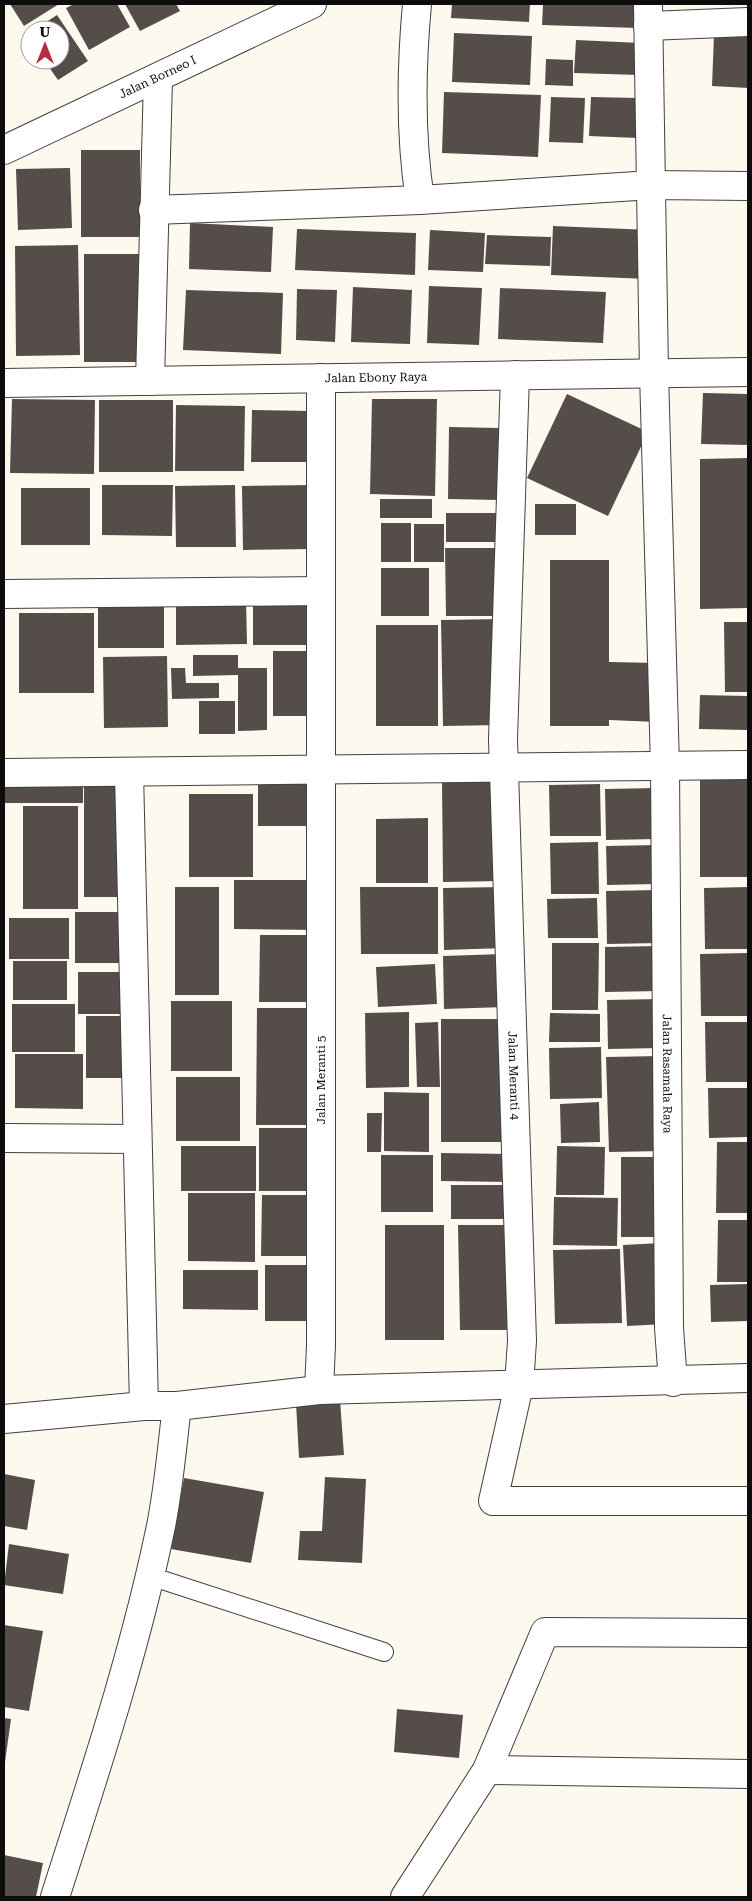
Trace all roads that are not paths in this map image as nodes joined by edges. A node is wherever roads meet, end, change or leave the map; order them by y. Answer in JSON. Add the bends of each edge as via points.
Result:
{"nodes":[{"id":1,"x":312,"y":4,"type":"edge"},
{"id":2,"x":416,"y":4,"type":"edge"},
{"id":3,"x":648,"y":15,"type":"edge"},
{"id":4,"x":748,"y":22,"type":"edge"},
{"id":5,"x":158,"y":79,"type":"junction"},
{"id":6,"x":4,"y":150,"type":"edge"},
{"id":7,"x":652,"y":185,"type":"junction"},
{"id":8,"x":748,"y":186,"type":"edge"},
{"id":9,"x":420,"y":200,"type":"junction"},
{"id":10,"x":153,"y":210,"type":"junction"},
{"id":11,"x":748,"y":372,"type":"edge"},
{"id":12,"x":654,"y":373,"type":"junction"},
{"id":13,"x":515,"y":375,"type":"junction"},
{"id":14,"x":321,"y":378,"type":"junction"},
{"id":15,"x":150,"y":381,"type":"junction"},
{"id":16,"x":4,"y":383,"type":"edge"},
{"id":17,"x":321,"y":590,"type":"junction"},
{"id":18,"x":4,"y":594,"type":"edge"},
{"id":19,"x":748,"y":765,"type":"edge"},
{"id":20,"x":665,"y":766,"type":"junction"},
{"id":21,"x":506,"y":767,"type":"junction"},
{"id":22,"x":321,"y":769,"type":"junction"},
{"id":23,"x":129,"y":772,"type":"junction"},
{"id":24,"x":4,"y":773,"type":"edge"},
{"id":25,"x":4,"y":1138,"type":"edge"},
{"id":26,"x":137,"y":1139,"type":"junction"},
{"id":27,"x":748,"y":1378,"type":"edge"},
{"id":28,"x":672,"y":1382,"type":"junction"},
{"id":29,"x":519,"y":1385,"type":"junction"},
{"id":30,"x":318,"y":1390,"type":"junction"},
{"id":31,"x":144,"y":1406,"type":"junction"},
{"id":32,"x":177,"y":1406,"type":"junction"},
{"id":33,"x":4,"y":1419,"type":"edge"},
{"id":34,"x":748,"y":1501,"type":"edge"},
{"id":35,"x":150,"y":1576,"type":"junction"},
{"id":36,"x":748,"y":1633,"type":"edge"},
{"id":37,"x":384,"y":1652,"type":"dead end"},
{"id":38,"x":486,"y":1770,"type":"junction"},
{"id":39,"x":748,"y":1774,"type":"edge"},
{"id":40,"x":54,"y":1897,"type":"edge"},
{"id":41,"x":405,"y":1897,"type":"edge"}],
"edges":[{"from":1,"to":5,"type":"street","name":"Jalan Borneo I"},
{"from":2,"to":9,"type":"street","via":[[413,115],[414,158]]},
{"from":3,"to":4,"type":"street"},
{"from":3,"to":7,"type":"street","name":"Jalan Rasamala Raya"},
{"from":5,"to":6,"type":"street","name":"Jalan Borneo I"},
{"from":5,"to":10,"type":"street"},
{"from":7,"to":8,"type":"street"},
{"from":7,"to":9,"type":"street"},
{"from":7,"to":12,"type":"street","name":"Jalan Rasamala Raya"},
{"from":9,"to":10,"type":"street"},
{"from":10,"to":15,"type":"street"},
{"from":11,"to":12,"type":"street","name":"Jalan Ebony Raya"},
{"from":12,"to":13,"type":"street","name":"Jalan Ebony Raya"},
{"from":12,"to":20,"type":"street","name":"Jalan Rasamala Raya"},
{"from":13,"to":14,"type":"street","name":"Jalan Ebony Raya"},
{"from":13,"to":21,"type":"street","name":"Jalan Meranti 4","via":[[503,738]]},
{"from":14,"to":15,"type":"street","name":"Jalan Ebony Raya"},
{"from":14,"to":17,"type":"street","name":"Jalan Meranti 5"},
{"from":15,"to":16,"type":"street","name":"Jalan Ebony Raya"},
{"from":17,"to":18,"type":"street"},
{"from":17,"to":22,"type":"street","name":"Jalan Meranti 5"},
{"from":19,"to":20,"type":"street"},
{"from":20,"to":21,"type":"street"},
{"from":20,"to":28,"type":"street","name":"Jalan Rasamala Raya"},
{"from":21,"to":22,"type":"street"},
{"from":21,"to":29,"type":"street","name":"Jalan Meranti 4","via":[[522,1341]]},
{"from":22,"to":23,"type":"street"},
{"from":22,"to":30,"type":"street","name":"Jalan Meranti 5","via":[[321,1345]]},
{"from":23,"to":24,"type":"street"},
{"from":23,"to":26,"type":"street"},
{"from":25,"to":26,"type":"street"},
{"from":26,"to":31,"type":"street"},
{"from":27,"to":28,"type":"street"},
{"from":28,"to":29,"type":"street"},
{"from":29,"to":30,"type":"street"},
{"from":29,"to":34,"type":"street","name":"Jalan Meranti 4","via":[[493,1501]]},
{"from":30,"to":32,"type":"street"},
{"from":31,"to":32,"type":"street"},
{"from":31,"to":33,"type":"street"},
{"from":32,"to":35,"type":"street","via":[[167,1490]]},
{"from":35,"to":37,"type":"lane"},
{"from":35,"to":40,"type":"street","via":[[101,1752]]},
{"from":36,"to":38,"type":"street","via":[[545,1632]]},
{"from":38,"to":39,"type":"street"},
{"from":38,"to":41,"type":"street"}]}
